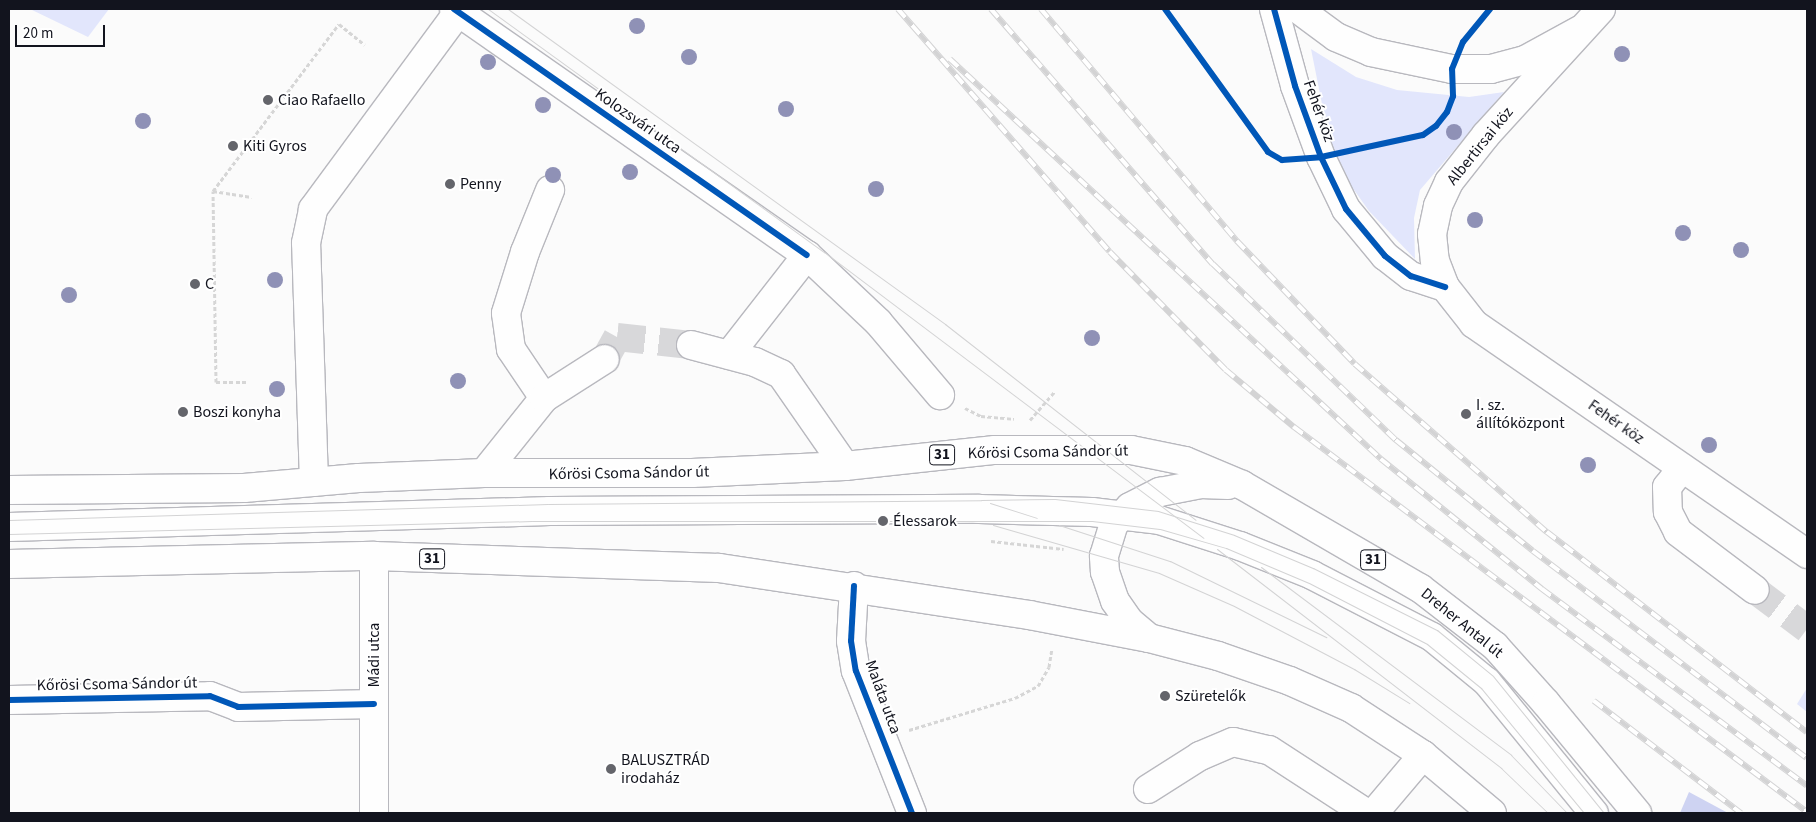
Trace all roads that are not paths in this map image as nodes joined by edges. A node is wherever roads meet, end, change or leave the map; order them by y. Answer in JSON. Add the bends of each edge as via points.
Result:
{"nodes":[{"id":1,"x":1274,"y":9,"type":"edge"},
{"id":2,"x":1298,"y":9,"type":"edge"},
{"id":3,"x":456,"y":10,"type":"edge"},
{"id":4,"x":1592,"y":18,"type":"edge"},
{"id":5,"x":550,"y":190,"type":"dead end"},
{"id":6,"x":807,"y":255,"type":"junction"},
{"id":7,"x":1445,"y":287,"type":"junction"},
{"id":8,"x":691,"y":345,"type":"tunnel mouth"},
{"id":9,"x":729,"y":355,"type":"junction"},
{"id":10,"x":605,"y":359,"type":"tunnel mouth"},
{"id":11,"x":940,"y":395,"type":"road end"},
{"id":12,"x":544,"y":398,"type":"junction"},
{"id":13,"x":845,"y":466,"type":"junction"},
{"id":14,"x":1682,"y":468,"type":"junction"},
{"id":15,"x":484,"y":473,"type":"junction"},
{"id":16,"x":314,"y":482,"type":"junction"},
{"id":17,"x":1242,"y":485,"type":"junction"},
{"id":18,"x":177,"y":489,"type":"junction"},
{"id":19,"x":9,"y":490,"type":"edge"},
{"id":20,"x":1121,"y":515,"type":"junction"},
{"id":21,"x":438,"y":516,"type":"junction"},
{"id":22,"x":9,"y":527,"type":"edge"},
{"id":23,"x":1807,"y":554,"type":"edge"},
{"id":24,"x":374,"y":556,"type":"junction"},
{"id":25,"x":9,"y":564,"type":"edge"},
{"id":26,"x":854,"y":586,"type":"junction"},
{"id":27,"x":1755,"y":590,"type":"tunnel mouth"},
{"id":28,"x":1149,"y":638,"type":"junction"},
{"id":29,"x":9,"y":700,"type":"edge"},
{"id":30,"x":374,"y":704,"type":"junction"},
{"id":31,"x":1423,"y":755,"type":"junction"},
{"id":32,"x":1148,"y":789,"type":"dead end"},
{"id":33,"x":374,"y":813,"type":"edge"},
{"id":34,"x":912,"y":813,"type":"edge"},
{"id":35,"x":1366,"y":813,"type":"edge"},
{"id":36,"x":1374,"y":813,"type":"edge"},
{"id":37,"x":1492,"y":813,"type":"edge"},
{"id":38,"x":1594,"y":813,"type":"edge"},
{"id":39,"x":1637,"y":813,"type":"edge"}],
"edges":[{"from":1,"to":7,"type":"main road","name":"Fehér köz","via":[[1295,86],[1320,157],[1346,209],[1385,256],[1410,276]]},
{"from":2,"to":4,"type":"main road","name":"Albertirsai köz","via":[[1336,37],[1371,52],[1452,69],[1491,69],[1525,60]]},
{"from":3,"to":6,"type":"main road","name":"Kolozsvári utca"},
{"from":3,"to":16,"type":"main road","via":[[313,209],[306,243]]},
{"from":4,"to":7,"type":"main road","name":"Albertirsai köz","via":[[1449,182],[1438,206],[1432,234],[1435,261]]},
{"from":5,"to":12,"type":"main road","via":[[525,252],[506,313],[511,350]]},
{"from":6,"to":9,"type":"main road"},
{"from":6,"to":11,"type":"main road","name":"Kolozsvári utca","via":[[878,322]]},
{"from":7,"to":14,"type":"main road","name":"Fehér köz","via":[[1474,324]]},
{"from":8,"to":9,"type":"main road"},
{"from":9,"to":13,"type":"main road","via":[[781,374]]},
{"from":10,"to":12,"type":"main road"},
{"from":12,"to":15,"type":"main road"},
{"from":13,"to":15,"type":"main road","name":"Kőrösi Csoma Sándor út","number":"31","via":[[692,473]]},
{"from":13,"to":17,"type":"main road","name":"Kőrösi Csoma Sándor út","number":"31","via":[[995,450],[1131,450],[1186,461]]},
{"from":14,"to":23,"type":"main road","name":"Fehér köz"},
{"from":14,"to":27,"type":"main road","via":[[1666,487],[1668,512],[1678,532]]},
{"from":15,"to":16,"type":"main road","name":"Kőrösi Csoma Sándor út","number":"31"},
{"from":16,"to":18,"type":"main road","name":"Kőrösi Csoma Sándor út","number":"31"},
{"from":17,"to":20,"type":"main road","via":[[1201,484],[1172,488],[1130,507]]},
{"from":17,"to":39,"type":"main road","name":"Dreher Antal út","number":"31","via":[[1420,588],[1495,646]]},
{"from":18,"to":19,"type":"main road","name":"Kőrösi Csoma Sándor út","number":"31"},
{"from":18,"to":21,"type":"main road","via":[[198,505],[369,510]]},
{"from":20,"to":21,"type":"main road","via":[[969,509],[550,511]]},
{"from":20,"to":28,"type":"main road","via":[[1107,540],[1105,572],[1115,601],[1128,621]]},
{"from":20,"to":38,"type":"main road","via":[[1173,522],[1240,546],[1312,575],[1432,637],[1487,682]]},
{"from":21,"to":22,"type":"main road"},
{"from":24,"to":25,"type":"main road","number":"31"},
{"from":24,"to":26,"type":"main road","number":"31","via":[[719,568]]},
{"from":24,"to":30,"type":"main road","name":"Mádi utca"},
{"from":26,"to":28,"type":"main road","number":"31"},
{"from":26,"to":34,"type":"main road","name":"Maláta utca","via":[[853,656]]},
{"from":28,"to":31,"type":"main road","number":"31","via":[[1218,656],[1290,681],[1351,708]]},
{"from":29,"to":30,"type":"main road","name":"Kőrösi Csoma Sándor út","via":[[210,696],[238,707]]},
{"from":30,"to":33,"type":"main road","name":"Mádi utca"},
{"from":31,"to":36,"type":"main road"},
{"from":31,"to":37,"type":"main road","number":"31"},
{"from":32,"to":35,"type":"main road","via":[[1200,756],[1233,742],[1269,750]]}]}
